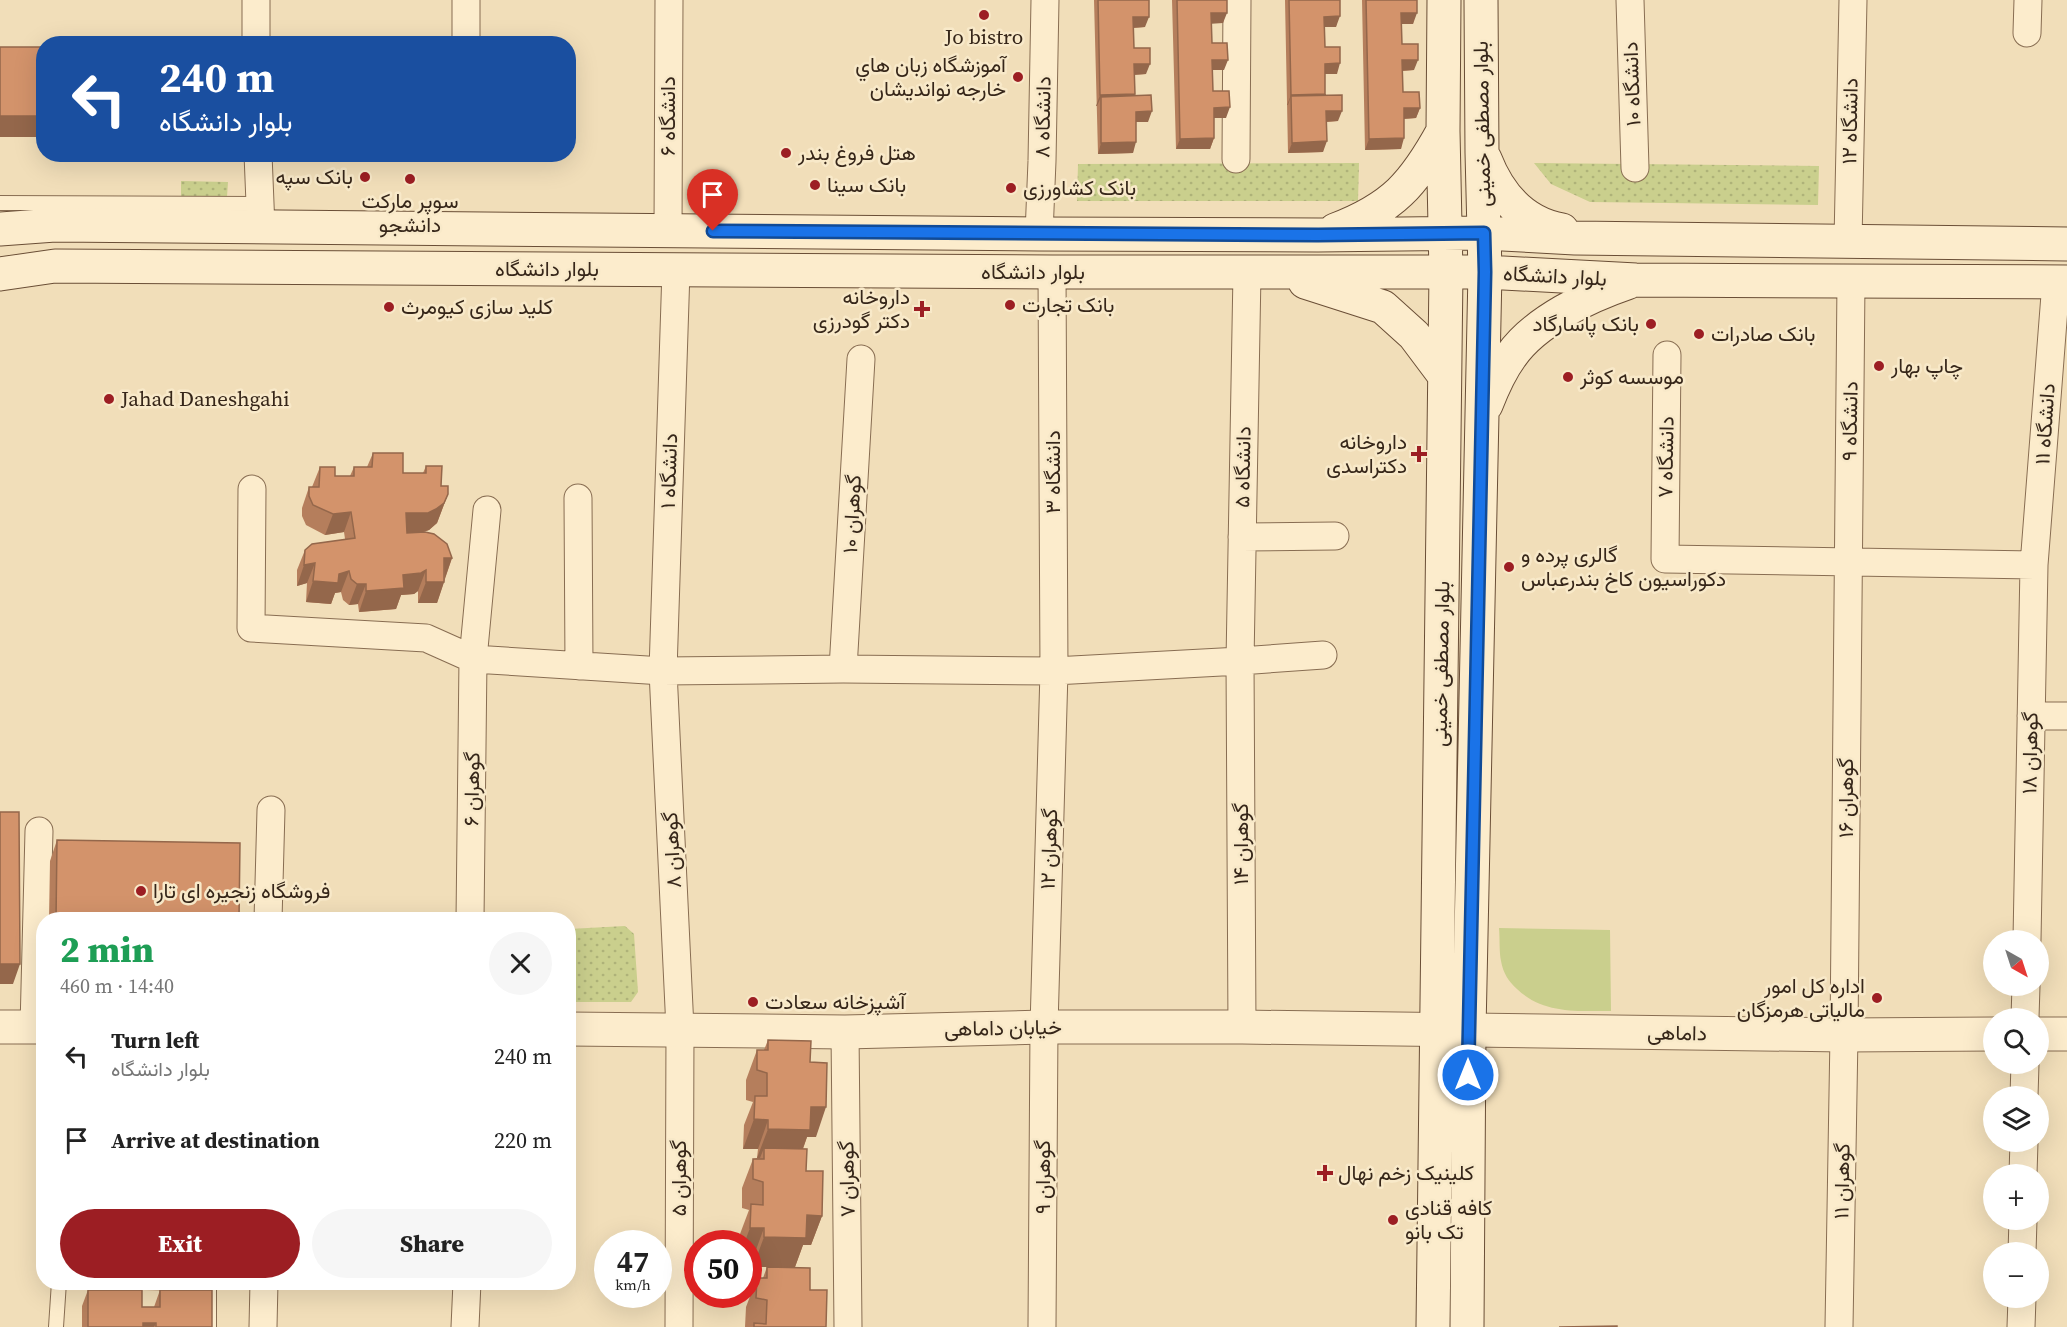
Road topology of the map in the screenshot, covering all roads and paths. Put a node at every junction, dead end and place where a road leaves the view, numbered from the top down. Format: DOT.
graph roads {
  1 [pos="256,0"];
  2 [pos="466,0"];
  3 [pos="669,0"];
  4 [pos="1045,0"];
  5 [pos="1237,0"];
  6 [pos="1444,0"];
  7 [pos="1481,0"];
  8 [pos="1630,0"];
  9 [pos="1853,0"];
  10 [pos="2028,0"];
  11 [pos="2027,33"];
  12 [pos="256,36"];
  13 [pos="466,36"];
  14 [pos="1443,131"];
  15 [pos="1482,152"];
  16 [pos="1236,159"];
  17 [pos="258,162"];
  18 [pos="1635,168"];
  19 [pos="0,203"];
  20 [pos="261,216"];
  21 [pos="0,229"];
  22 [pos="668,231"];
  23 [pos="1445,233"];
  24 [pos="1484,233"];
  25 [pos="1039,234"];
  26 [pos="1323,235"];
  27 [pos="1605,238"];
  28 [pos="1848,241"];
  29 [pos="2067,244"];
  30 [pos="676,270"];
  31 [pos="1052,272"];
  32 [pos="1485,272"];
  33 [pos="1259,273"];
  34 [pos="1446,273"];
  35 [pos="0,274"];
  36 [pos="1636,280"];
  37 [pos="1851,281"];
  38 [pos="2061,282"];
  39 [pos="1667,355"];
  40 [pos="861,359"];
  41 [pos="1444,375"];
  42 [pos="1481,415"];
  43 [pos="252,489"];
  44 [pos="578,498"];
  45 [pos="487,510"];
  46 [pos="1335,536"];
  47 [pos="1242,537"];
  48 [pos="1848,561"];
  49 [pos="2034,565"];
  50 [pos="1323,654"];
  51 [pos="473,659"];
  52 [pos="1240,661"];
  53 [pos="579,666"];
  54 [pos="843,669"];
  55 [pos="663,671"];
  56 [pos="1054,671"];
  57 [pos="2031,716"];
  58 [pos="2067,716"];
  59 [pos="271,810"];
  60 [pos="39,831"];
  61 [pos="39,912"];
  62 [pos="268,912"];
  63 [pos="471,912"];
  64 [pos="2027,930"];
  65 [pos="0,1027"];
  66 [pos="36,1027"];
  67 [pos="1044,1027"];
  68 [pos="1242,1027"];
  69 [pos="576,1029"];
  70 [pos="680,1029"];
  71 [pos="1453,1029"];
  72 [pos="845,1032"];
  73 [pos="1983,1034"];
  74 [pos="2049,1034"];
  75 [pos="2067,1034"];
  76 [pos="1844,1035"];
  77 [pos="58,1290"];
  78 [pos="209,1290"];
  79 [pos="264,1290"];
  80 [pos="466,1290"];
  81 [pos="2022,1308"];
  82 [pos="56,1327"];
  83 [pos="209,1327"];
  84 [pos="263,1327"];
  85 [pos="465,1327"];
  86 [pos="679,1327"];
  87 [pos="848,1327"];
  88 [pos="1042,1327"];
  89 [pos="1433,1327"];
  90 [pos="1467,1327"];
  91 [pos="1839,1327"];
  92 [pos="2021,1327"];
  1 -- 12 [label="street"];
  2 -- 13 [label="street"];
  3 -- 22 [label="street, دانشگاه ۶"];
  4 -- 25 [label="street, دانشگاه ۸"];
  5 -- 16 [label="street"];
  6 -- 14 [label="main road, بلوار مصطفی خمینی"];
  7 -- 15 [label="main road, بلوار مصطفی خمینی"];
  8 -- 18 [label="street, دانشگاه ۱۰"];
  9 -- 28 [label="street, دانشگاه ۱۲"];
  10 -- 11 [label="street"];
  14 -- 23 [label="main road, بلوار مصطفی خمینی"];
  14 -- 26 [label="main road"];
  15 -- 24 [label="main road, بلوار مصطفی خمینی"];
  15 -- 27 [label="main road"];
  17 -- 20 [label="street"];
  19 -- 20 [label="lane"];
  20 -- 21 [label="main road, بلوار دانشگاه"];
  20 -- 22 [label="main road, بلوار دانشگاه"];
  22 -- 25 [label="main road, بلوار دانشگاه"];
  23 -- 24 [label="main road, بلوار دانشگاه"];
  23 -- 26 [label="main road, بلوار دانشگاه"];
  23 -- 34 [label="main road, بلوار مصطفی خمینی"];
  24 -- 27 [label="main road, بلوار دانشگاه"];
  24 -- 32 [label="main road, بلوار مصطفی خمینی"];
  25 -- 26 [label="main road, بلوار دانشگاه"];
  27 -- 28 [label="main road, بلوار دانشگاه"];
  28 -- 29 [label="main road, بلوار دانشگاه"];
  30 -- 31 [label="main road, بلوار دانشگاه"];
  30 -- 35 [label="main road, بلوار دانشگاه"];
  30 -- 55 [label="street, دانشگاه ۱"];
  31 -- 33 [label="main road, بلوار دانشگاه"];
  31 -- 56 [label="street, دانشگاه ۳"];
  32 -- 34 [label="main road, بلوار دانشگاه"];
  32 -- 36 [label="main road, بلوار دانشگاه"];
  32 -- 42 [label="main road, بلوار مصطفی خمینی"];
  33 -- 34 [label="main road, بلوار دانشگاه"];
  33 -- 41 [label="main road"];
  33 -- 47 [label="street, دانشگاه ۵"];
  34 -- 41 [label="main road, بلوار مصطفی خمینی"];
  36 -- 37 [label="main road, بلوار دانشگاه"];
  36 -- 42 [label="main road"];
  37 -- 38 [label="main road, بلوار دانشگاه"];
  37 -- 48 [label="street, دانشگاه ۹"];
  38 -- 49 [label="street, دانشگاه ۱۱"];
  39 -- 48 [label="street, دانشگاه ۷"];
  40 -- 54 [label="street, گوهران ۱۰"];
  41 -- 71 [label="main road, بلوار مصطفی خمینی"];
  42 -- 71 [label="main road, بلوار مصطفی خمینی"];
  43 -- 51 [label="street"];
  44 -- 53 [label="street"];
  45 -- 51 [label="street, گوهران ۶"];
  46 -- 47 [label="street"];
  47 -- 52 [label="street, دانشگاه ۵"];
  48 -- 49 [label="street"];
  48 -- 76 [label="street, گوهران ۱۶"];
  49 -- 57 [label="street, گوهران ۱۸"];
  50 -- 52 [label="street"];
  51 -- 53 [label="street"];
  51 -- 63 [label="street, گوهران ۶"];
  52 -- 56 [label="street"];
  52 -- 68 [label="street, گوهران ۱۴"];
  53 -- 55 [label="street"];
  54 -- 55 [label="street"];
  54 -- 56 [label="street"];
  55 -- 70 [label="street, گوهران ۸"];
  56 -- 67 [label="street, گوهران ۱۲"];
  57 -- 58 [label="street"];
  57 -- 64 [label="street, گوهران ۱۸"];
  59 -- 62 [label="street"];
  60 -- 61 [label="street"];
  65 -- 66 [label="main road"];
  67 -- 68 [label="main road, خیابان داماهی"];
  67 -- 72 [label="main road, خیابان داماهی"];
  67 -- 88 [label="street, گوهران ۹"];
  68 -- 71 [label="main road, خیابان داماهی"];
  69 -- 70 [label="main road, خیابان داماهی"];
  70 -- 72 [label="main road, خیابان داماهی"];
  70 -- 86 [label="street, گوهران ۵"];
  71 -- 76 [label="main road, داماهی"];
  71 -- 89 [label="main road, بلوار مصطفی خمینی"];
  71 -- 90 [label="main road, بلوار مصطفی خمینی"];
  72 -- 87 [label="street, گوهران ۷"];
  73 -- 76 [label="main road, داماهی"];
  74 -- 75 [label="main road"];
  76 -- 91 [label="street, گوهران ۱۱"];
  77 -- 82 [label="lane"];
  78 -- 83 [label="lane"];
  79 -- 84 [label="street"];
  80 -- 85 [label="street"];
  81 -- 92 [label="street"];
}
